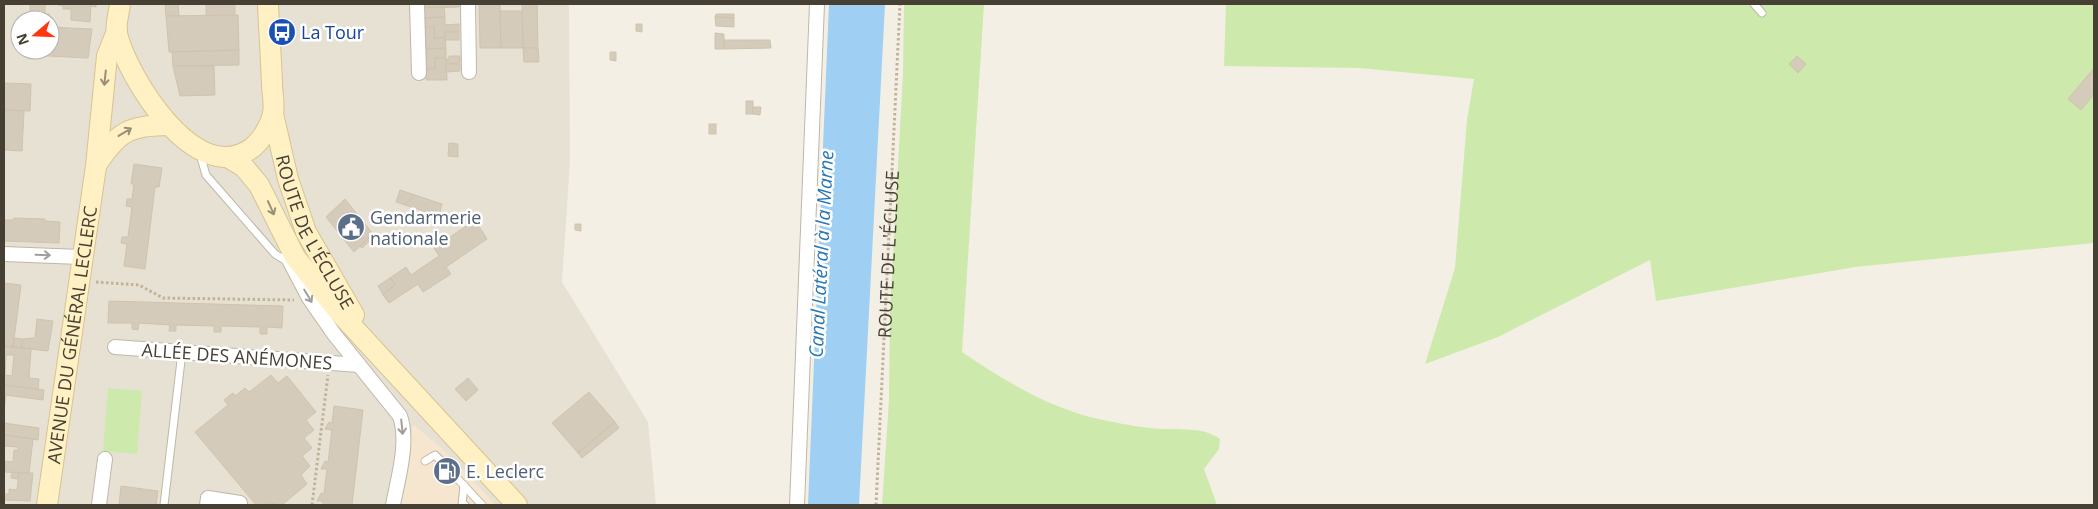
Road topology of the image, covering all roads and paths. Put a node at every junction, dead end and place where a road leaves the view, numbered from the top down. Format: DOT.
graph roads {
  1 [pos="120,4"];
  2 [pos="268,4"];
  3 [pos="418,4"];
  4 [pos="468,4"];
  5 [pos="817,4"];
  6 [pos="900,4"];
  7 [pos="1754,4"];
  8 [pos="1762,13"];
  9 [pos="116,31"];
  10 [pos="470,72"];
  11 [pos="419,73"];
  12 [pos="273,114"];
  13 [pos="169,125"];
  14 [pos="198,149"];
  15 [pos="229,158"];
  16 [pos="96,166"];
  17 [pos="288,179"];
  18 [pos="259,185"];
  19 [pos="4,254"];
  20 [pos="81,257"];
  21 [pos="297,265"];
  22 [pos="78,281"];
  23 [pos="309,298"];
  24 [pos="370,346"];
  25 [pos="114,347"];
  26 [pos="182,352"];
  27 [pos="329,362"];
  28 [pos="359,365"];
  29 [pos="105,459"];
  30 [pos="425,461"];
  31 [pos="444,464"];
  32 [pos="455,476"];
  33 [pos="464,485"];
  34 [pos="48,504"];
  35 [pos="514,504"];
  36 [pos="98,505"];
  37 [pos="164,505"];
  38 [pos="207,505"];
  39 [pos="240,505"];
  40 [pos="312,505"];
  41 [pos="393,505"];
  42 [pos="465,505"];
  43 [pos="482,505"];
  44 [pos="797,505"];
  45 [pos="876,505"];
  1 -- 9 [label="main road, AVENUE DU GÉNÉRAL LECLERC"];
  2 -- 12 [label="main road, ROUTE DE L'ÉCLUSE"];
  3 -- 11 [label="street"];
  4 -- 10 [label="street"];
  5 -- 44 [label="street"];
  6 -- 45 [label="path, ROUTE DE L'ÉCLUSE"];
  7 -- 8 [label="lane"];
  9 -- 13 [label="main road"];
  9 -- 16 [label="main road, AVENUE DU GÉNÉRAL LECLERC, one-way"];
  12 -- 15 [label="main road"];
  12 -- 17 [label="main road, ROUTE DE L'ÉCLUSE"];
  13 -- 14 [label="main road"];
  16 -- 13 [label="main road, one-way"];
  14 -- 15 [label="main road"];
  14 -- 21 [label="lane"];
  15 -- 18 [label="main road, ROUTE DE L'ÉCLUSE"];
  16 -- 20 [label="main road, AVENUE DU GÉNÉRAL LECLERC"];
  17 -- 18 [label="main road"];
  17 -- 24 [label="main road, ROUTE DE L'ÉCLUSE"];
  18 -- 21 [label="main road, ROUTE DE L'ÉCLUSE, one-way"];
  19 -- 20 [label="street, one-way"];
  20 -- 22 [label="main road, AVENUE DU GÉNÉRAL LECLERC"];
  21 -- 23 [label="street, one-way"];
  21 -- 24 [label="main road, ROUTE DE L'ÉCLUSE"];
  22 -- 23 [label="path"];
  22 -- 34 [label="main road, AVENUE DU GÉNÉRAL LECLERC"];
  23 -- 28 [label="street"];
  24 -- 35 [label="main road, ROUTE DE L'ÉCLUSE"];
  25 -- 26 [label="street, ALLÉE DES ANÉMONES"];
  26 -- 27 [label="street, ALLÉE DES ANÉMONES"];
  26 -- 37 [label="lane"];
  27 -- 28 [label="street, ALLÉE DES ANÉMONES"];
  27 -- 40 [label="path"];
  28 -- 41 [label="street, one-way"];
  29 -- 36 [label="street"];
  30 -- 31 [label="lane"];
  32 -- 33 [label="lane"];
  33 -- 42 [label="lane"];
  33 -- 43 [label="lane"];
  38 -- 39 [label="street"];
}
